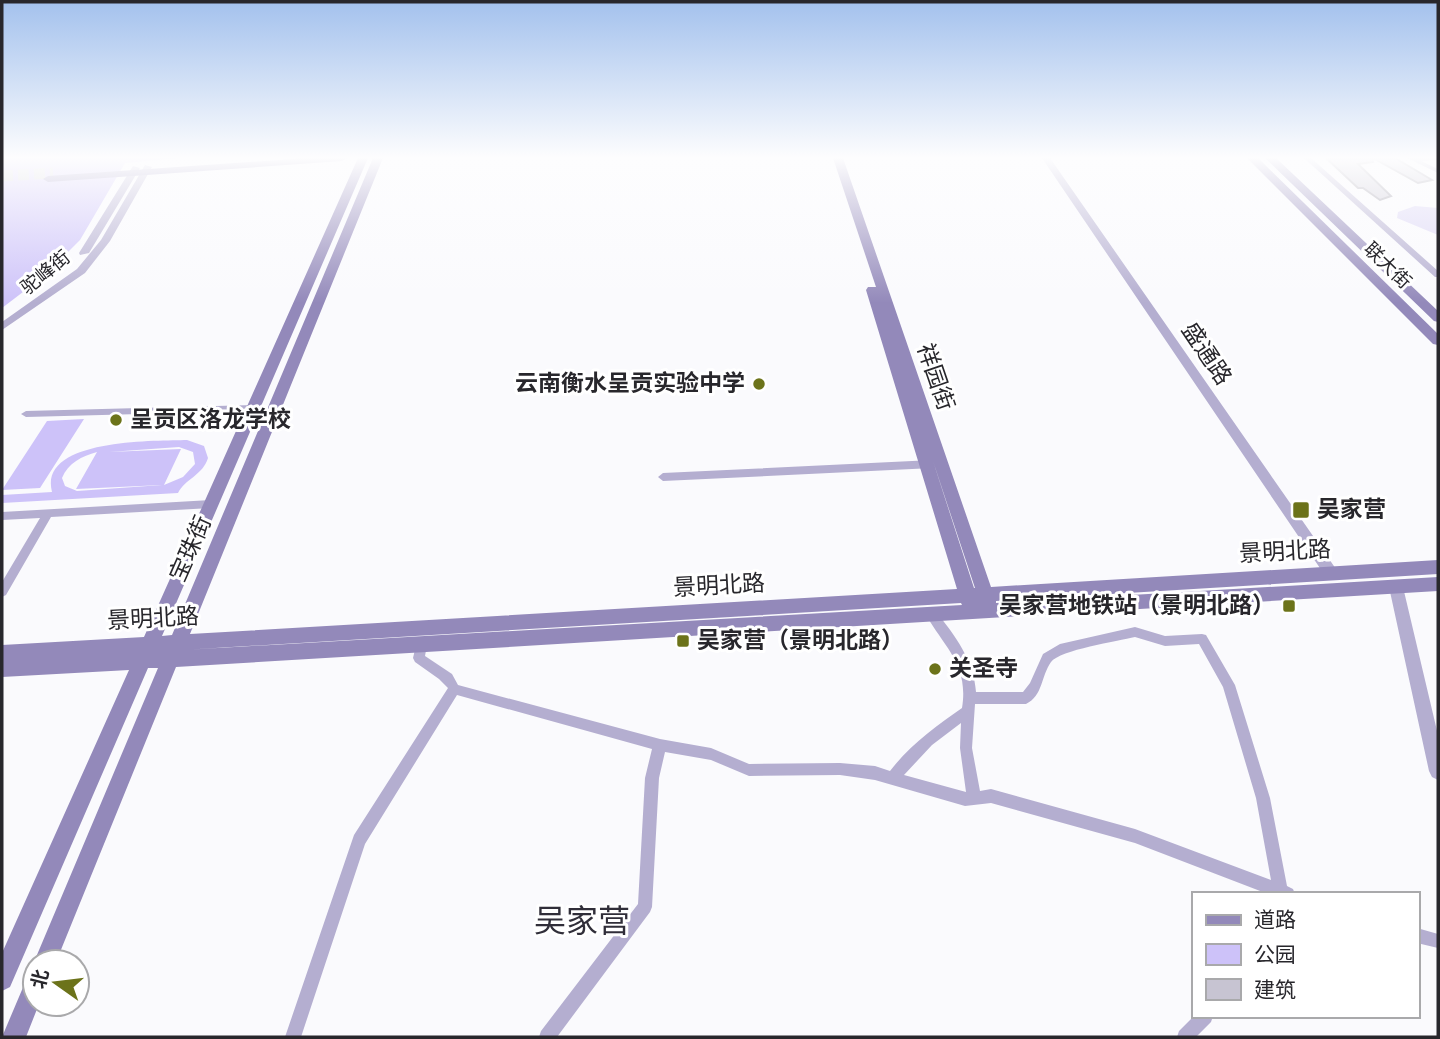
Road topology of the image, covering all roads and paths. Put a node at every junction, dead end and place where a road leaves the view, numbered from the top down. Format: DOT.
graph roads {
  1 [pos="116,206"];
  2 [pos="121,206"];
  3 [pos="342,206"];
  4 [pos="358,206"];
  5 [pos="845,206"];
  6 [pos="853,206"];
  7 [pos="1079,206"];
  8 [pos="1301,206"];
  9 [pos="1321,206"];
  10 [pos="1361,206"];
  11 [pos="1438,275"];
  12 [pos="1438,318"];
  13 [pos="2,319"];
  14 [pos="2,327"];
  15 [pos="1438,341"];
  16 [pos="254,408"];
  17 [pos="26,414"];
  18 [pos="935,464"];
  19 [pos="663,477"];
  20 [pos="211,504"];
  21 [pos="48,514"];
  22 [pos="2,516"];
  23 [pos="1438,567"];
  24 [pos="1331,573"];
  25 [pos="1438,584"];
  26 [pos="1396,587"];
  27 [pos="2,592"];
  28 [pos="989,603"];
  29 [pos="970,604"];
  30 [pos="932,615"];
  31 [pos="178,642"];
  32 [pos="149,644"];
  33 [pos="421,645"];
  34 [pos="2,653"];
  35 [pos="170,660"];
  36 [pos="142,661"];
  37 [pos="2,670"];
  38 [pos="454,689"];
  39 [pos="969,704"];
  40 [pos="660,745"];
  41 [pos="1438,771"];
  42 [pos="893,778"];
  43 [pos="974,798"];
  44 [pos="1280,892"];
  45 [pos="1283,892"];
  46 [pos="1419,936"];
  47 [pos="1438,942"];
  48 [pos="51,948"];
  49 [pos="2,979"];
  50 [pos="22,1018"];
  51 [pos="1203,1018"];
  52 [pos="14,1037"];
  53 [pos="293,1037"];
  54 [pos="547,1037"];
  55 [pos="1185,1037"];
  1 -- 13 [label="street, 驼峰街"];
  2 -- 14 [label="street, 驼峰街"];
  3 -- 16 [label="main road, 宝珠街"];
  4 -- 31 [label="main road, 宝珠街"];
  5 -- 18 [label="main road, 祥园街"];
  6 -- 18 [label="main road, 祥园街"];
  7 -- 24 [label="street, 盛通路"];
  8 -- 15 [label="main road, 联大街"];
  9 -- 12 [label="main road, 联大街"];
  10 -- 11 [label="street"];
  16 -- 17 [label="street"];
  16 -- 20 [label="main road, 宝珠街"];
  18 -- 19 [label="street"];
  18 -- 28 [label="main road, 祥园街"];
  18 -- 29 [label="main road, 祥园街"];
  20 -- 21 [label="street"];
  20 -- 32 [label="main road, 宝珠街"];
  21 -- 22 [label="street"];
  21 -- 27 [label="street"];
  23 -- 24 [label="main road, 景明北路"];
  24 -- 28 [label="main road, 景明北路"];
  25 -- 26 [label="main road, 景明北路"];
  26 -- 28 [label="main road, 景明北路"];
  26 -- 41 [label="street"];
  28 -- 29 [label="main road, 景明北路"];
  29 -- 30 [label="main road, 景明北路"];
  29 -- 31 [label="main road, 景明北路"];
  30 -- 33 [label="main road, 景明北路"];
  30 -- 39 [label="street"];
  31 -- 32 [label="main road, 景明北路"];
  31 -- 35 [label="main road, 宝珠街"];
  32 -- 34 [label="main road, 景明北路"];
  32 -- 36 [label="main road, 宝珠街"];
  33 -- 35 [label="main road, 景明北路"];
  33 -- 38 [label="street"];
  35 -- 36 [label="main road, 景明北路"];
  35 -- 48 [label="main road, 宝珠街"];
  36 -- 37 [label="main road, 景明北路"];
  36 -- 49 [label="main road, 宝珠街"];
  38 -- 40 [label="street"];
  38 -- 53 [label="street"];
  39 -- 42 [label="street"];
  39 -- 43 [label="street"];
  39 -- 45 [label="street"];
  40 -- 42 [label="street"];
  40 -- 54 [label="street"];
  42 -- 43 [label="street"];
  43 -- 44 [label="street"];
  46 -- 47 [label="street"];
  50 -- 52 [label="main road"];
  51 -- 55 [label="street"];
}
